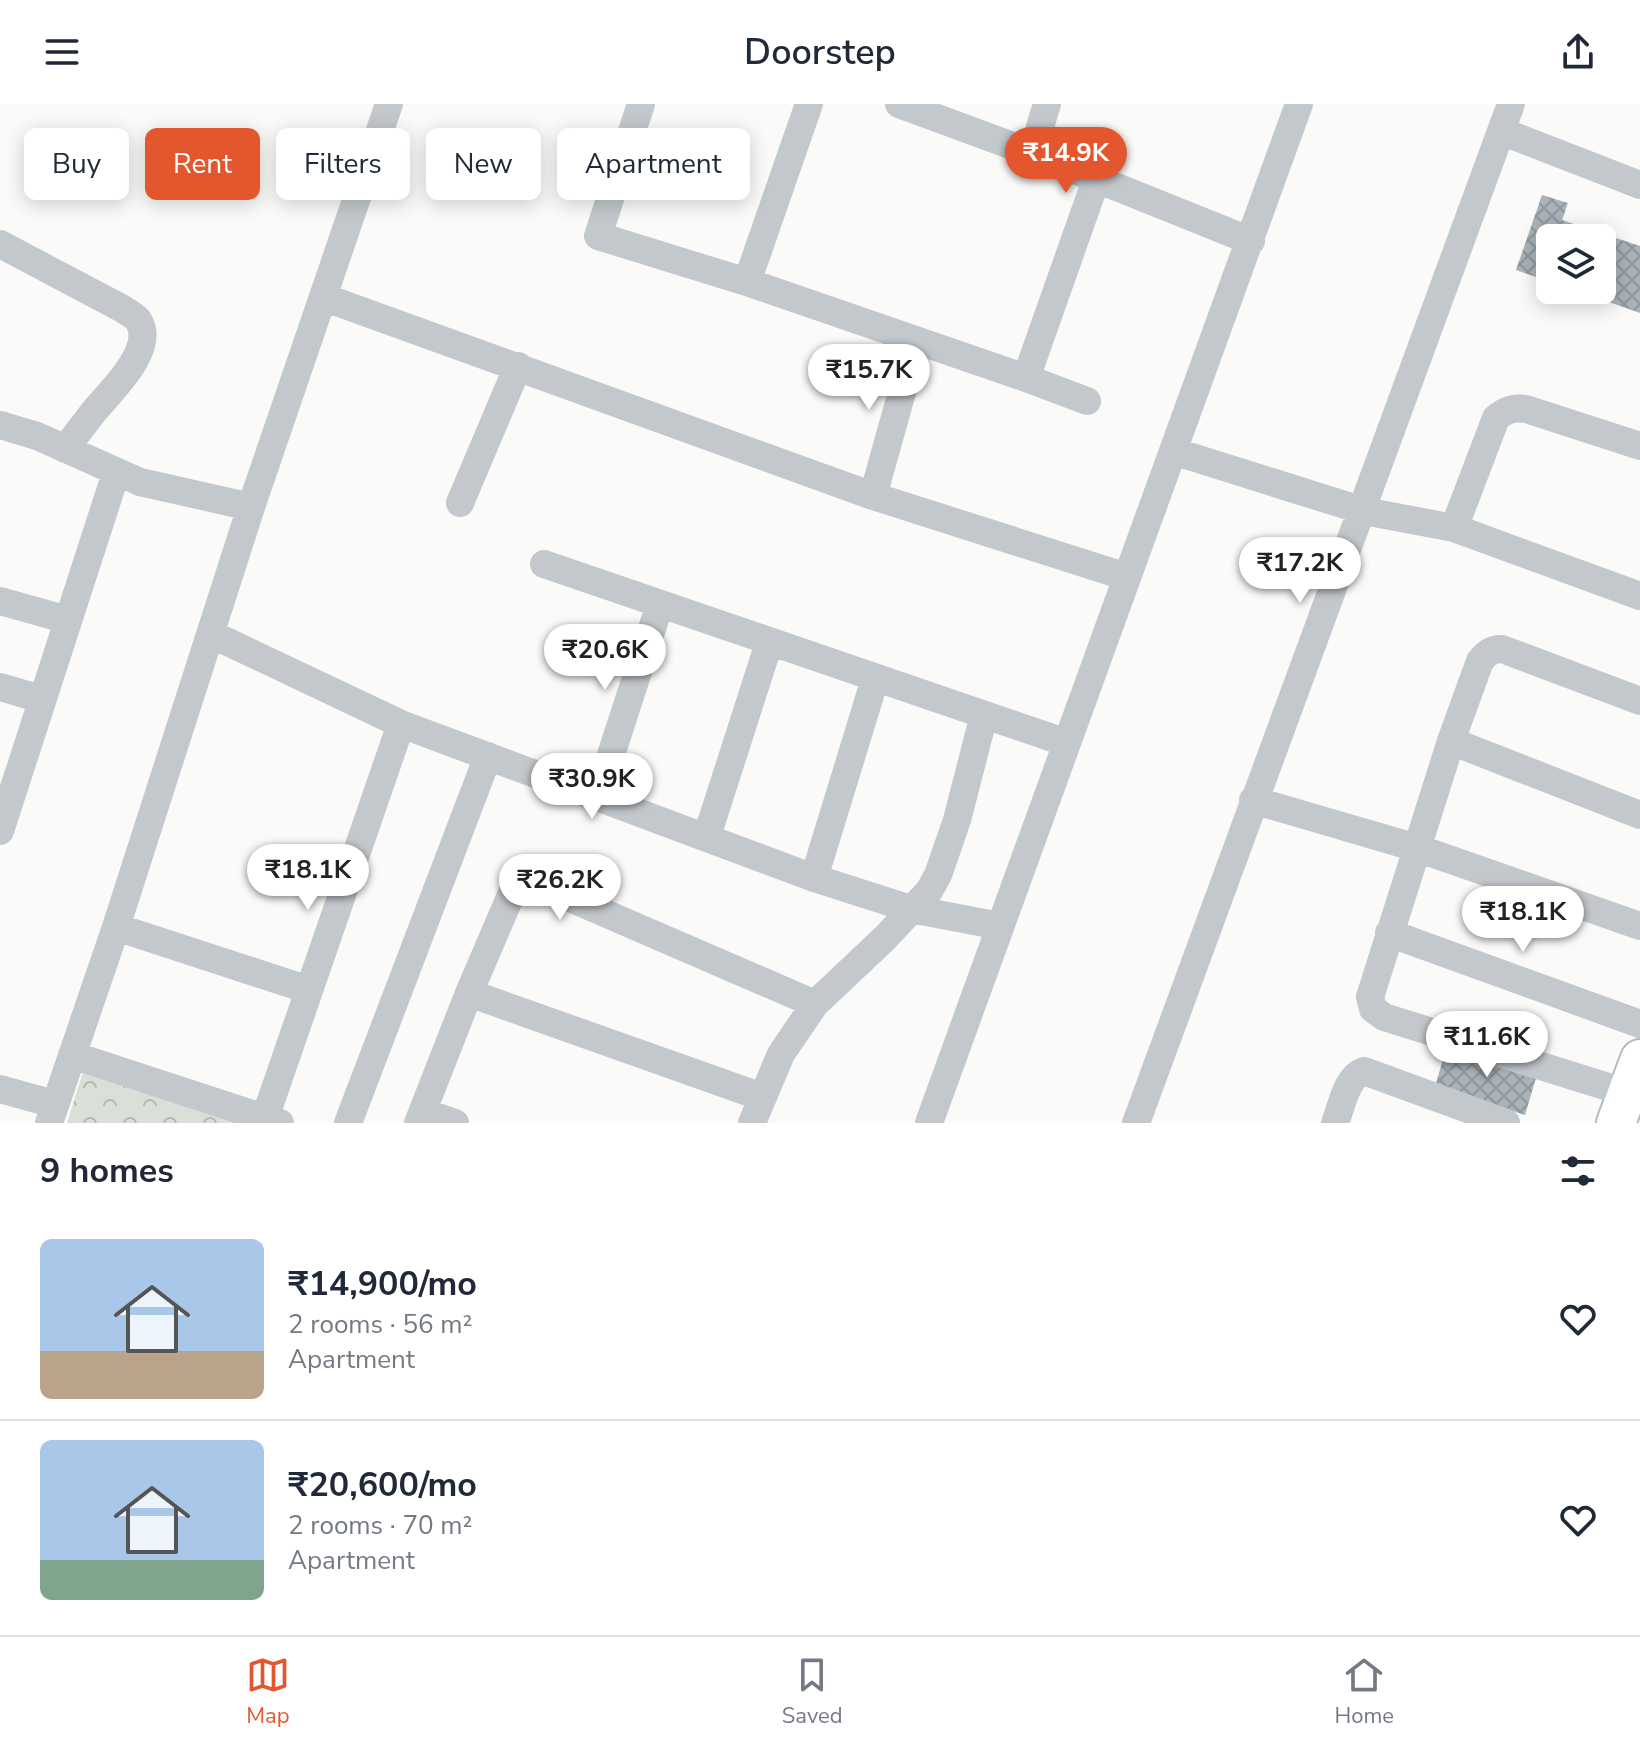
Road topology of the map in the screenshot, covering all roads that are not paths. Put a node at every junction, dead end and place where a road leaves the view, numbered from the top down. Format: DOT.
graph roads {
  1 [pos="389,104"];
  2 [pos="641,104"];
  3 [pos="809,104"];
  4 [pos="899,104"];
  5 [pos="1047,104"];
  6 [pos="1299,104"];
  7 [pos="1511,104"];
  8 [pos="1501,131"];
  9 [pos="1032,153"];
  10 [pos="1096,180"];
  11 [pos="1640,185"];
  12 [pos="1251,241"];
  13 [pos="0,244"];
  14 [pos="747,282"];
  15 [pos="323,297"];
  16 [pos="916,342"];
  17 [pos="518,366"];
  18 [pos="1026,378"];
  19 [pos="1087,401"];
  20 [pos="0,425"];
  21 [pos="1640,446"];
  22 [pos="65,449"];
  23 [pos="1173,451"];
  24 [pos="116,473"];
  25 [pos="873,496"];
  26 [pos="460,503"];
  27 [pos="251,507"];
  28 [pos="1364,511"];
  29 [pos="1454,528"];
  30 [pos="544,564"];
  31 [pos="1127,577"];
  32 [pos="1640,596"];
  33 [pos="0,601"];
  34 [pos="660,604"];
  35 [pos="68,620"];
  36 [pos="211,634"];
  37 [pos="769,643"];
  38 [pos="875,679"];
  39 [pos="0,687"];
  40 [pos="41,699"];
  41 [pos="1640,701"];
  42 [pos="984,715"];
  43 [pos="401,724"];
  44 [pos="1451,741"];
  45 [pos="1067,743"];
  46 [pos="488,756"];
  47 [pos="598,795"];
  48 [pos="1253,800"];
  49 [pos="1640,815"];
  50 [pos="0,831"];
  51 [pos="707,836"];
  52 [pos="1417,848"];
  53 [pos="814,878"];
  54 [pos="911,909"];
  55 [pos="1000,926"];
  56 [pos="1640,926"];
  57 [pos="116,927"];
  58 [pos="1389,933"];
  59 [pos="309,990"];
  60 [pos="469,993"];
  61 [pos="815,1004"];
  62 [pos="1640,1024"];
  63 [pos="72,1055"];
  64 [pos="0,1089"];
  65 [pos="1631,1093"];
  66 [pos="757,1110"];
  67 [pos="52,1114"];
  68 [pos="420,1118"];
  69 [pos="272,1120"];
  70 [pos="934,1122"];
  71 [pos="348,1123"];
  72 [pos="455,1123"];
  73 [pos="1136,1123"];
  74 [pos="1335,1123"];
  75 [pos="1506,1123"];
  1 -- 15 [label="street"];
  2 -- 14 [label="street"];
  3 -- 14 [label="street"];
  4 -- 9 [label="street"];
  5 -- 9 [label="street"];
  6 -- 12 [label="street"];
  7 -- 8 [label="street"];
  8 -- 11 [label="street"];
  8 -- 28 [label="street"];
  9 -- 10 [label="street"];
  10 -- 12 [label="street"];
  10 -- 18 [label="street"];
  12 -- 23 [label="street"];
  13 -- 22 [label="street"];
  14 -- 16 [label="street"];
  15 -- 17 [label="street"];
  15 -- 27 [label="street"];
  16 -- 18 [label="street"];
  16 -- 25 [label="street"];
  17 -- 25 [label="street"];
  17 -- 26 [label="street"];
  18 -- 19 [label="street"];
  20 -- 22 [label="street"];
  21 -- 29 [label="street"];
  22 -- 24 [label="street"];
  23 -- 28 [label="street"];
  23 -- 31 [label="street"];
  24 -- 27 [label="street"];
  24 -- 35 [label="street"];
  25 -- 31 [label="street"];
  27 -- 36 [label="street"];
  28 -- 29 [label="street"];
  28 -- 48 [label="street"];
  29 -- 32 [label="street"];
  30 -- 34 [label="street"];
  31 -- 45 [label="street"];
  33 -- 35 [label="street"];
  34 -- 37 [label="street"];
  34 -- 47 [label="street"];
  35 -- 40 [label="street"];
  36 -- 43 [label="street"];
  36 -- 57 [label="street"];
  37 -- 38 [label="street"];
  37 -- 51 [label="street"];
  38 -- 42 [label="street"];
  38 -- 53 [label="street"];
  39 -- 40 [label="street"];
  40 -- 50 [label="street"];
  41 -- 44 [label="street"];
  42 -- 45 [label="street"];
  42 -- 54 [label="street"];
  43 -- 46 [label="street"];
  43 -- 59 [label="street"];
  44 -- 49 [label="street"];
  44 -- 52 [label="street"];
  45 -- 55 [label="street"];
  46 -- 47 [label="street"];
  46 -- 71 [label="street"];
  47 -- 51 [label="street"];
  48 -- 52 [label="street"];
  48 -- 73 [label="street"];
  51 -- 53 [label="street"];
  52 -- 56 [label="street"];
  52 -- 58 [label="street"];
  53 -- 54 [label="street"];
  54 -- 55 [label="street"];
  54 -- 61 [label="street"];
  55 -- 70 [label="street"];
  57 -- 59 [label="street"];
  57 -- 63 [label="street"];
  58 -- 62 [label="street"];
  58 -- 65 [label="street"];
  59 -- 69 [label="street"];
  60 -- 61 [label="street"];
  60 -- 66 [label="street"];
  60 -- 68 [label="street"];
  61 -- 66 [label="street"];
  63 -- 67 [label="street"];
  63 -- 69 [label="street"];
  64 -- 67 [label="street"];
  68 -- 72 [label="street"];
  74 -- 75 [label="street"];
}
